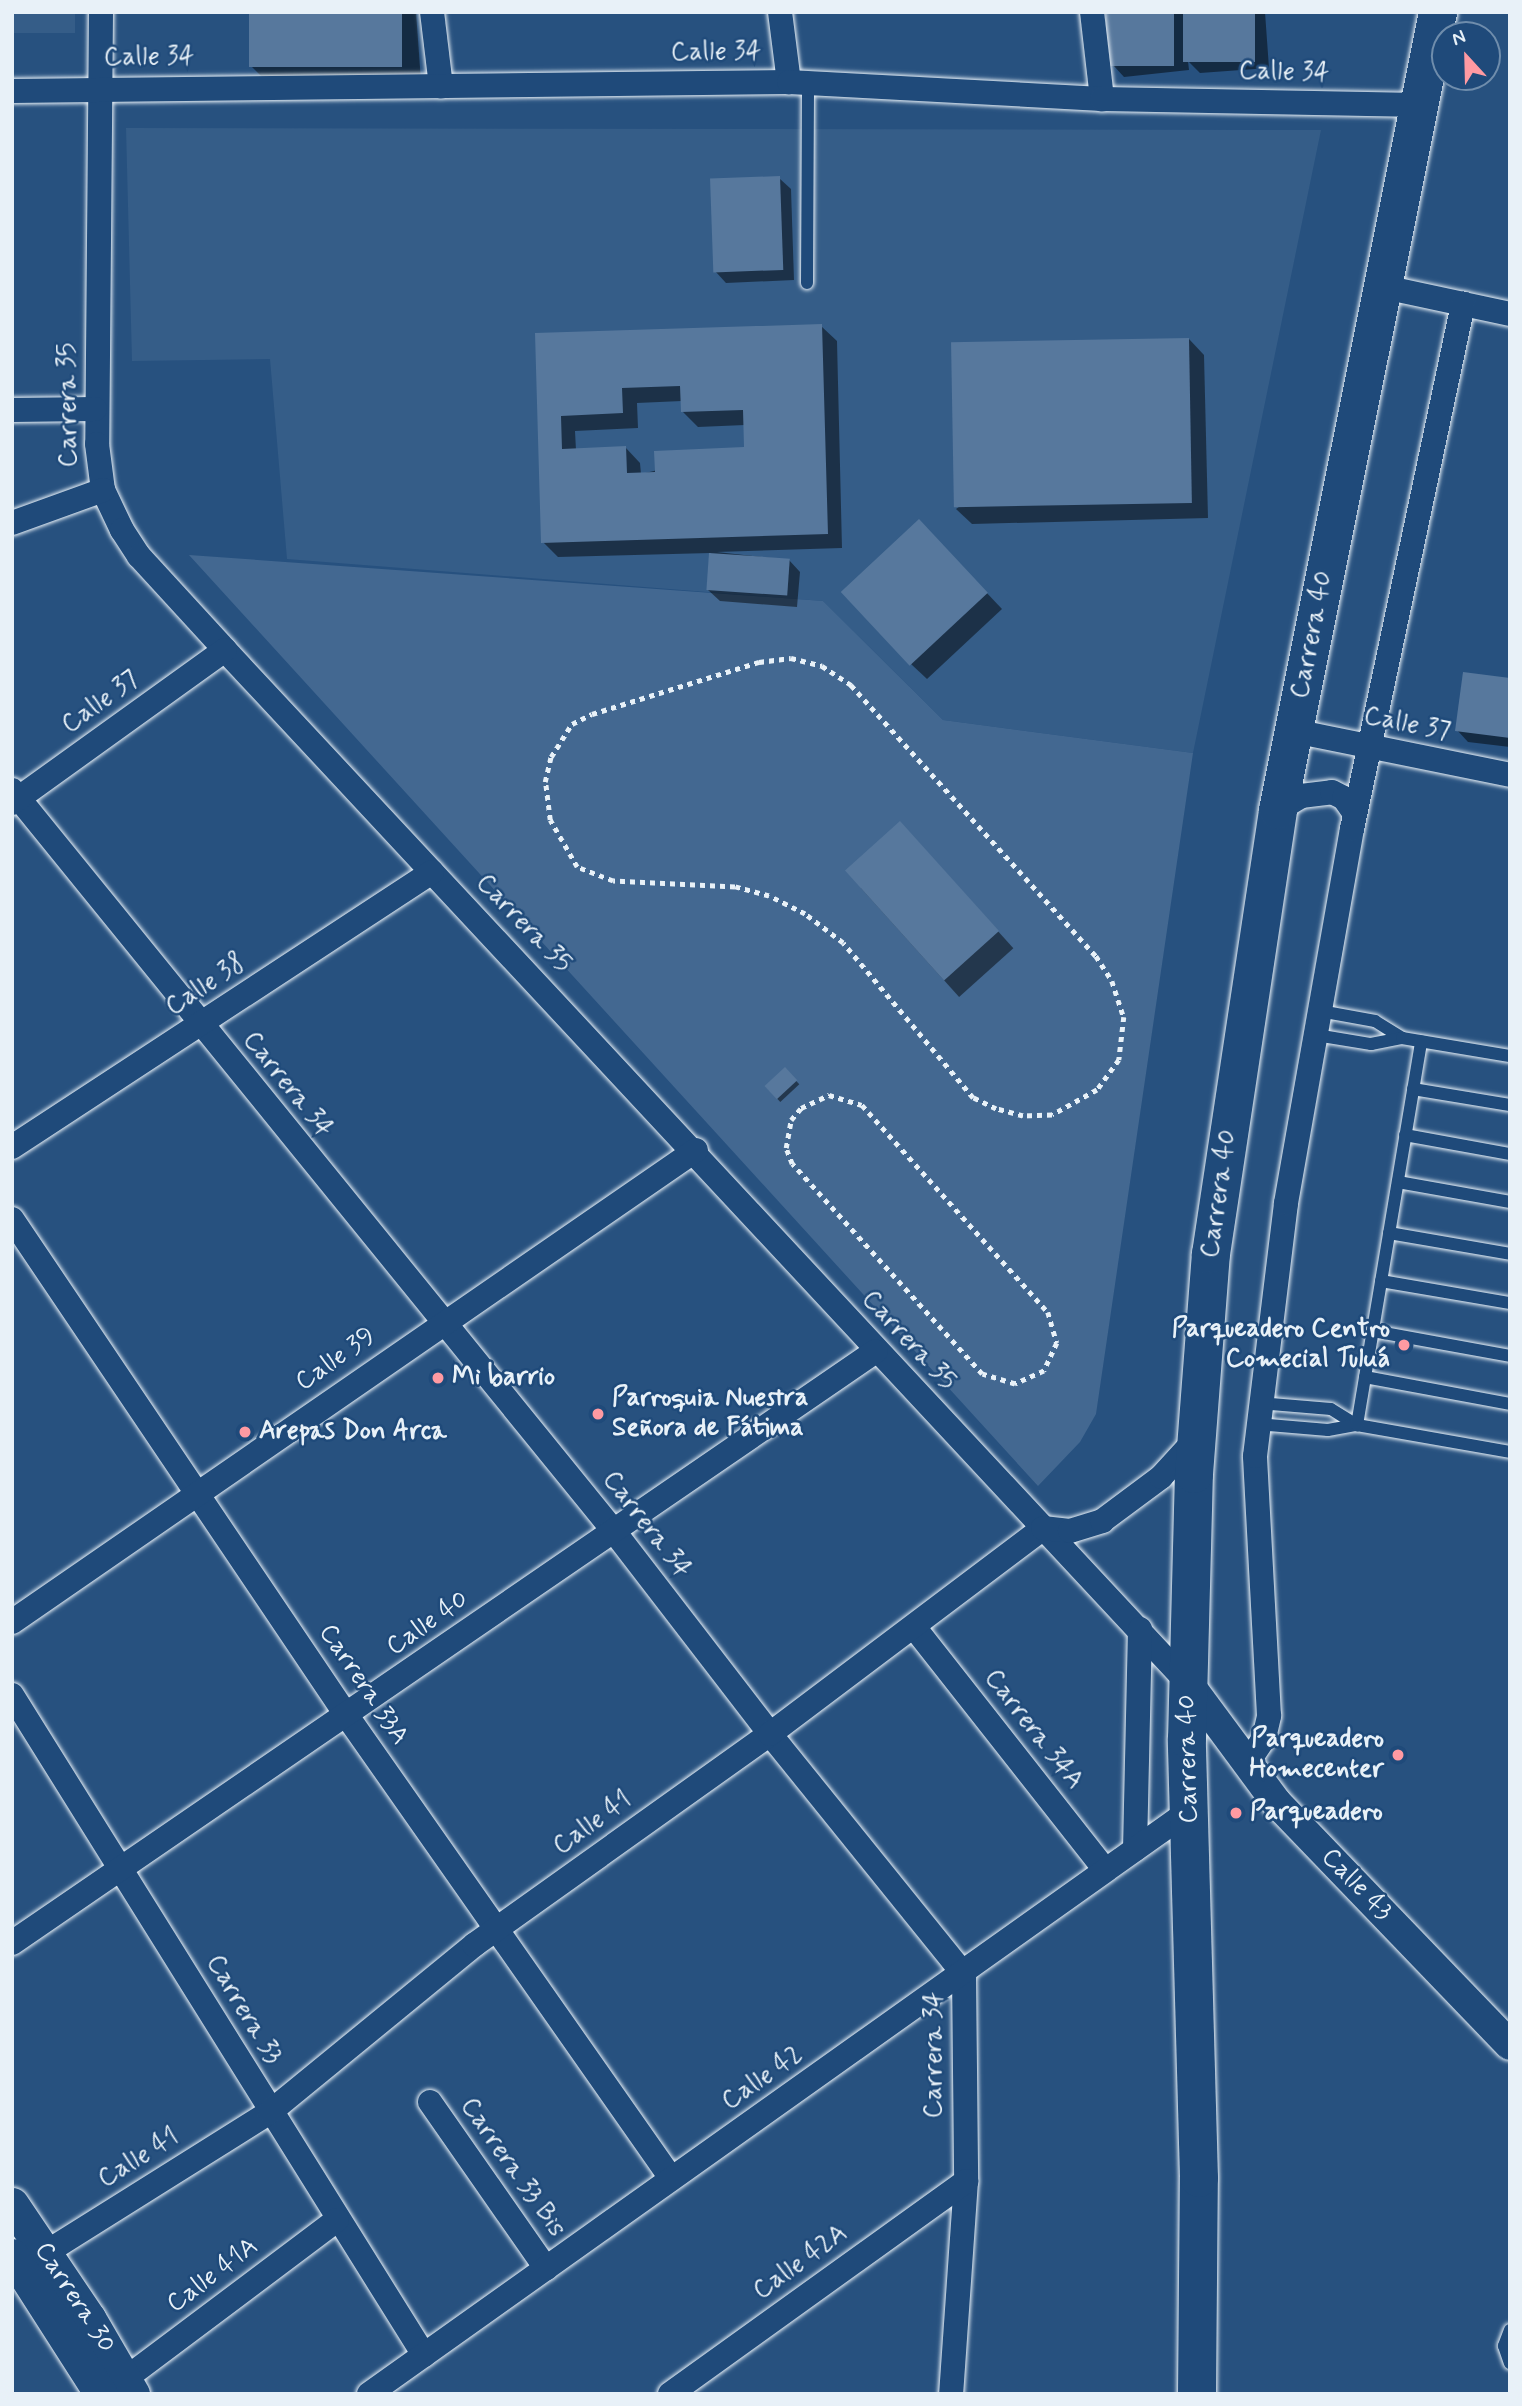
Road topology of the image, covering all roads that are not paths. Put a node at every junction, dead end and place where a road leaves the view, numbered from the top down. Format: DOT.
graph roads {
  1 [pos="101,12"];
  2 [pos="432,12"];
  3 [pos="780,12"];
  4 [pos="1092,12"];
  5 [pos="1438,12"];
  6 [pos="799,83"];
  7 [pos="442,86"];
  8 [pos="102,89"];
  9 [pos="12,91"];
  10 [pos="1102,99"];
  11 [pos="1421,105"];
  12 [pos="807,283"];
  13 [pos="1384,288"];
  14 [pos="1463,304"];
  15 [pos="1510,314"];
  16 [pos="95,409"];
  17 [pos="12,410"];
  18 [pos="103,490"];
  19 [pos="12,523"];
  20 [pos="225,650"];
  21 [pos="1294,731"];
  22 [pos="1368,748"];
  23 [pos="1510,775"];
  24 [pos="15,797"];
  25 [pos="1278,810"];
  26 [pos="1355,814"];
  27 [pos="432,872"];
  28 [pos="1318,1023"];
  29 [pos="201,1026"];
  30 [pos="1402,1038"];
  31 [pos="1421,1041"];
  32 [pos="1510,1056"];
  33 [pos="1413,1088"];
  34 [pos="1510,1105"];
  35 [pos="1405,1135"];
  36 [pos="12,1147"];
  37 [pos="696,1150"];
  38 [pos="1510,1154"];
  39 [pos="1398,1182"];
  40 [pos="1510,1202"];
  41 [pos="12,1219"];
  42 [pos="1389,1233"];
  43 [pos="1510,1254"];
  44 [pos="1381,1281"];
  45 [pos="1510,1303"];
  46 [pos="444,1322"];
  47 [pos="1373,1331"];
  48 [pos="876,1351"];
  49 [pos="1510,1356"];
  50 [pos="1365,1377"];
  51 [pos="1510,1405"];
  52 [pos="1258,1414"];
  53 [pos="1357,1425"];
  54 [pos="1196,1439"];
  55 [pos="1510,1452"];
  56 [pos="197,1493"];
  57 [pos="1044,1528"];
  58 [pos="613,1530"];
  59 [pos="12,1622"];
  60 [pos="914,1627"];
  61 [pos="1140,1629"];
  62 [pos="1188,1683"];
  63 [pos="12,1695"];
  64 [pos="347,1716"];
  65 [pos="770,1734"];
  66 [pos="1246,1765"];
  67 [pos="1189,1811"];
  68 [pos="1135,1849"];
  69 [pos="123,1869"];
  70 [pos="1105,1870"];
  71 [pos="497,1930"];
  72 [pos="12,1942"];
  73 [pos="964,1975"];
  74 [pos="1510,2045"];
  75 [pos="430,2102"];
  76 [pos="270,2112"];
  77 [pos="671,2178"];
  78 [pos="966,2181"];
  79 [pos="12,2204"];
  80 [pos="338,2220"];
  81 [pos="26,2258"];
  82 [pos="546,2268"];
  83 [pos="1510,2330"];
  84 [pos="424,2354"];
  85 [pos="1510,2363"];
  86 [pos="120,2389"];
  87 [pos="369,2394"];
  88 [pos="670,2394"];
  89 [pos="951,2394"];
  90 [pos="1197,2394"];
  1 -- 8 [label="street"];
  2 -- 7 [label="street"];
  3 -- 6 [label="street"];
  4 -- 10 [label="street"];
  5 -- 11 [label="main road, Carrera 40"];
  6 -- 7 [label="street, Calle 34"];
  6 -- 10 [label="street, Calle 34"];
  6 -- 12 [label="lane"];
  7 -- 8 [label="street, Calle 34"];
  8 -- 9 [label="street, Calle 34"];
  8 -- 16 [label="street, Carrera 35"];
  10 -- 11 [label="street, Calle 34"];
  11 -- 13 [label="main road, Carrera 40"];
  13 -- 14 [label="street"];
  13 -- 21 [label="main road, Carrera 40"];
  14 -- 15 [label="street"];
  14 -- 22 [label="street"];
  16 -- 17 [label="street"];
  16 -- 18 [label="street, Carrera 35"];
  18 -- 19 [label="street"];
  18 -- 20 [label="street, Carrera 35"];
  20 -- 24 [label="street, Calle 37"];
  20 -- 27 [label="street, Carrera 35"];
  21 -- 22 [label="street, Calle 37"];
  21 -- 25 [label="main road, Carrera 40"];
  22 -- 23 [label="street, Calle 37"];
  22 -- 26 [label="street"];
  24 -- 29 [label="street, Carrera 34"];
  25 -- 26 [label="street"];
  25 -- 54 [label="main road, Carrera 40"];
  26 -- 28 [label="street"];
  27 -- 29 [label="street, Calle 38"];
  27 -- 37 [label="street, Carrera 35"];
  28 -- 30 [label="lane"];
  28 -- 30 [label="lane"];
  28 -- 52 [label="street"];
  29 -- 36 [label="street, Calle 38"];
  29 -- 46 [label="street, Carrera 34"];
  30 -- 31 [label="lane"];
  31 -- 32 [label="lane"];
  31 -- 33 [label="lane"];
  33 -- 34 [label="lane"];
  33 -- 35 [label="lane"];
  35 -- 38 [label="lane"];
  35 -- 39 [label="lane"];
  37 -- 46 [label="street, Calle 39"];
  37 -- 48 [label="street, Carrera 35"];
  39 -- 40 [label="lane"];
  39 -- 42 [label="lane"];
  41 -- 56 [label="street, Carrera 33A"];
  42 -- 43 [label="lane"];
  42 -- 44 [label="lane"];
  44 -- 45 [label="lane"];
  44 -- 47 [label="lane"];
  46 -- 56 [label="street, Calle 39"];
  46 -- 58 [label="street, Carrera 34"];
  47 -- 49 [label="lane"];
  47 -- 50 [label="lane"];
  48 -- 57 [label="street, Carrera 35"];
  48 -- 58 [label="street, Calle 40"];
  50 -- 51 [label="lane"];
  50 -- 53 [label="lane"];
  52 -- 53 [label="lane"];
  52 -- 53 [label="lane"];
  52 -- 66 [label="street"];
  53 -- 55 [label="lane"];
  54 -- 57 [label="street"];
  54 -- 62 [label="main road, Carrera 40"];
  56 -- 59 [label="street, Calle 39"];
  56 -- 64 [label="street, Carrera 33A"];
  57 -- 60 [label="street, Calle 41"];
  57 -- 61 [label="street, Carrera 35"];
  58 -- 64 [label="street, Calle 40"];
  58 -- 65 [label="street, Carrera 34"];
  60 -- 65 [label="street, Calle 41"];
  60 -- 70 [label="street, Carrera 34A"];
  61 -- 62 [label="street, Carrera 35"];
  61 -- 68 [label="street"];
  62 -- 66 [label="street, Calle 43"];
  62 -- 67 [label="main road, Carrera 40"];
  63 -- 69 [label="street, Carrera 33"];
  64 -- 69 [label="street, Calle 40"];
  64 -- 71 [label="street, Carrera 33A"];
  65 -- 71 [label="street, Calle 41"];
  65 -- 73 [label="street, Carrera 34"];
  66 -- 74 [label="street, Calle 43"];
  67 -- 68 [label="street, Calle 42"];
  67 -- 90 [label="main road, Carrera 40"];
  68 -- 70 [label="street, Calle 42"];
  69 -- 72 [label="street, Calle 40"];
  69 -- 76 [label="street, Carrera 33"];
  70 -- 73 [label="street, Calle 42"];
  71 -- 76 [label="street, Calle 41"];
  71 -- 77 [label="street, Carrera 33A"];
  73 -- 77 [label="street, Calle 42"];
  73 -- 78 [label="street, Carrera 34"];
  75 -- 82 [label="street, Carrera 33 Bis"];
  76 -- 80 [label="street, Carrera 33"];
  76 -- 81 [label="street, Calle 41"];
  77 -- 82 [label="street, Calle 42"];
  78 -- 88 [label="street, Calle 42A"];
  78 -- 89 [label="street, Carrera 34"];
  79 -- 81 [label="main road, Carrera 30"];
  80 -- 84 [label="street, Carrera 33"];
  80 -- 86 [label="street, Calle 41A"];
  81 -- 86 [label="main road, Carrera 30"];
  82 -- 84 [label="street, Calle 42"];
  83 -- 85 [label="lane"];
  84 -- 87 [label="street, Calle 42"];
}
